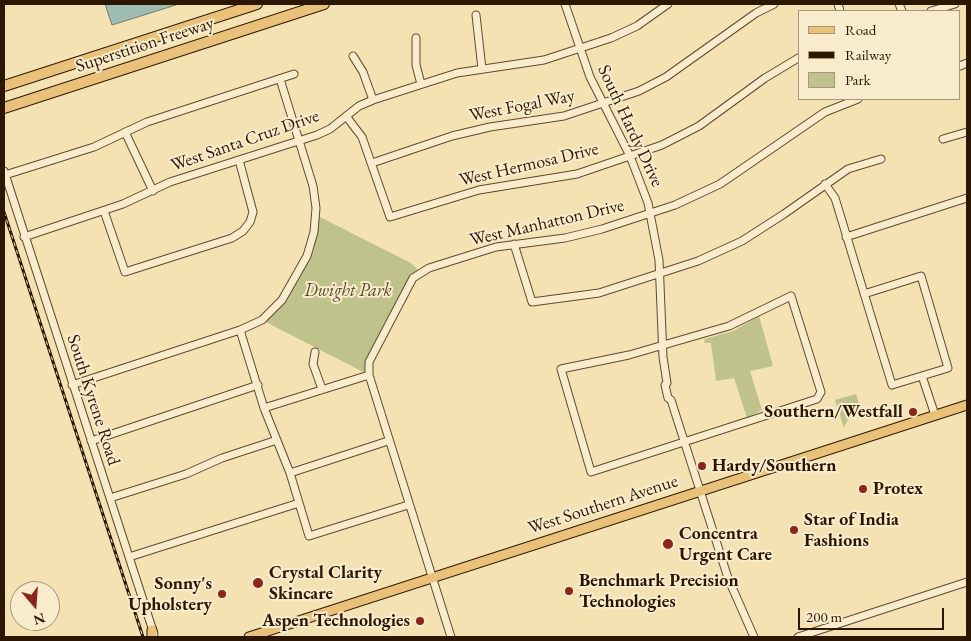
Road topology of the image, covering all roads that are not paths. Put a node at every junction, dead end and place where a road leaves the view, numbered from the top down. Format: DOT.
graph roads {
  1 [pos="257,4"];
  2 [pos="324,4"];
  3 [pos="565,4"];
  4 [pos="668,4"];
  5 [pos="774,4"];
  6 [pos="955,4"];
  7 [pos="934,10"];
  8 [pos="476,14"];
  9 [pos="416,38"];
  10 [pos="580,49"];
  11 [pos="353,56"];
  12 [pos="798,58"];
  13 [pos="83,60"];
  14 [pos="482,68"];
  15 [pos="294,74"];
  16 [pos="280,79"];
  17 [pos="4,83"];
  18 [pos="421,84"];
  19 [pos="4,86"];
  20 [pos="372,100"];
  21 [pos="855,100"];
  22 [pos="603,103"];
  23 [pos="4,109"];
  24 [pos="346,116"];
  25 [pos="125,132"];
  26 [pos="967,132"];
  27 [pos="943,139"];
  28 [pos="299,140"];
  29 [pos="630,156"];
  30 [pos="881,158"];
  31 [pos="239,160"];
  32 [pos="372,163"];
  33 [pos="4,173"];
  34 [pos="825,184"];
  35 [pos="153,191"];
  36 [pos="967,198"];
  37 [pos="104,211"];
  38 [pos="650,213"];
  39 [pos="24,237"];
  40 [pos="846,237"];
  41 [pos="514,244"];
  42 [pos="660,274"];
  43 [pos="864,294"];
  44 [pos="240,330"];
  45 [pos="663,346"];
  46 [pos="315,352"];
  47 [pos="369,375"];
  48 [pos="922,376"];
  49 [pos="72,385"];
  50 [pos="258,385"];
  51 [pos="322,389"];
  52 [pos="967,404"];
  53 [pos="264,408"];
  54 [pos="935,415"];
  55 [pos="277,440"];
  56 [pos="91,441"];
  57 [pos="388,441"];
  58 [pos="684,442"];
  59 [pos="290,472"];
  60 [pos="700,491"];
  61 [pos="110,498"];
  62 [pos="299,503"];
  63 [pos="408,505"];
  64 [pos="129,557"];
  65 [pos="432,577"];
  66 [pos="967,582"];
  67 [pos="153,635"];
  68 [pos="249,637"];
  69 [pos="451,637"];
  70 [pos="754,637"];
  71 [pos="798,637"];
  1 -- 13 [label="highway, Superstition Freeway"];
  2 -- 23 [label="highway, Superstition Freeway"];
  3 -- 10 [label="street, South Hardy Drive"];
  4 -- 10 [label="street, West Santa Cruz Drive"];
  5 -- 22 [label="street, West Fogal Way"];
  6 -- 7 [label="street"];
  8 -- 14 [label="street"];
  9 -- 18 [label="street"];
  10 -- 14 [label="street, West Santa Cruz Drive"];
  10 -- 22 [label="street, South Hardy Drive"];
  11 -- 20 [label="street"];
  12 -- 29 [label="street, West Hermosa Drive"];
  13 -- 17 [label="highway"];
  13 -- 19 [label="highway, Superstition Freeway"];
  14 -- 18 [label="street, West Santa Cruz Drive"];
  15 -- 16 [label="street"];
  16 -- 25 [label="street"];
  16 -- 28 [label="street"];
  18 -- 20 [label="street, West Santa Cruz Drive"];
  20 -- 24 [label="street, West Santa Cruz Drive"];
  21 -- 38 [label="street, West Manhatton Drive"];
  22 -- 29 [label="street, South Hardy Drive"];
  22 -- 32 [label="street, West Fogal Way"];
  24 -- 28 [label="street, West Santa Cruz Drive"];
  24 -- 32 [label="street"];
  25 -- 33 [label="street"];
  25 -- 35 [label="street"];
  26 -- 27 [label="street"];
  28 -- 31 [label="street, West Santa Cruz Drive"];
  28 -- 44 [label="street"];
  29 -- 32 [label="street, West Hermosa Drive"];
  29 -- 38 [label="street, South Hardy Drive"];
  30 -- 34 [label="street"];
  31 -- 35 [label="street, West Santa Cruz Drive"];
  31 -- 37 [label="street"];
  33 -- 39 [label="street, South Kyrene Road"];
  34 -- 40 [label="street"];
  34 -- 42 [label="street"];
  35 -- 37 [label="street, West Santa Cruz Drive"];
  36 -- 40 [label="street"];
  37 -- 39 [label="street, West Santa Cruz Drive"];
  38 -- 41 [label="street, West Manhatton Drive"];
  38 -- 42 [label="street, South Hardy Drive"];
  39 -- 49 [label="street, South Kyrene Road"];
  40 -- 43 [label="street"];
  41 -- 42 [label="street"];
  41 -- 47 [label="street, West Manhatton Drive"];
  42 -- 45 [label="street, South Hardy Drive"];
  43 -- 48 [label="street"];
  43 -- 48 [label="street"];
  44 -- 49 [label="street"];
  44 -- 50 [label="street"];
  45 -- 58 [label="street, South Hardy Drive"];
  45 -- 58 [label="street"];
  45 -- 58 [label="street"];
  46 -- 51 [label="street"];
  47 -- 51 [label="street"];
  47 -- 57 [label="street"];
  48 -- 54 [label="street"];
  49 -- 56 [label="street, South Kyrene Road"];
  50 -- 53 [label="street"];
  50 -- 56 [label="street"];
  51 -- 53 [label="street"];
  52 -- 54 [label="main road, West Southern Avenue"];
  53 -- 55 [label="street"];
  54 -- 60 [label="main road, West Southern Avenue"];
  55 -- 59 [label="street"];
  55 -- 61 [label="street"];
  56 -- 61 [label="street, South Kyrene Road"];
  57 -- 59 [label="street"];
  57 -- 63 [label="street"];
  58 -- 60 [label="street, South Hardy Drive"];
  59 -- 62 [label="street"];
  60 -- 65 [label="main road, West Southern Avenue"];
  60 -- 70 [label="street, South Hardy Drive"];
  61 -- 64 [label="street, South Kyrene Road"];
  62 -- 63 [label="street"];
  62 -- 64 [label="street"];
  63 -- 65 [label="street"];
  64 -- 67 [label="street, South Kyrene Road"];
  65 -- 68 [label="main road, West Southern Avenue"];
  65 -- 69 [label="street"];
  66 -- 71 [label="street"];
}
